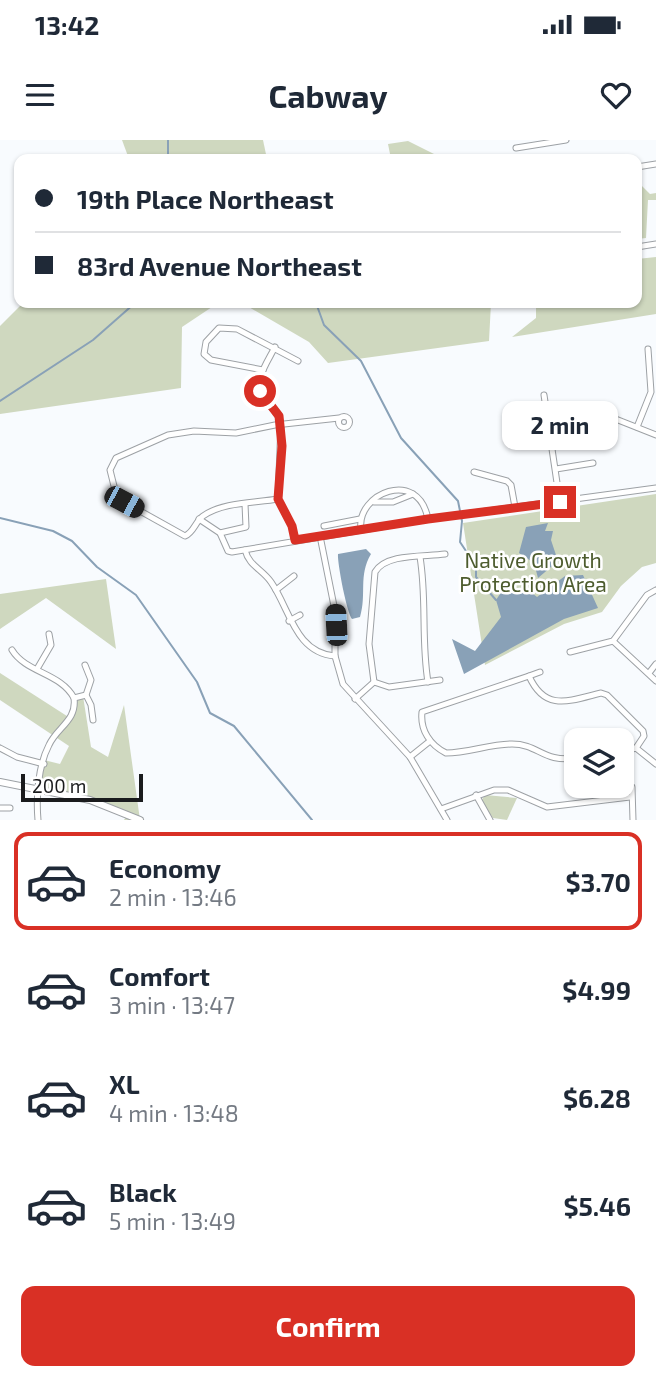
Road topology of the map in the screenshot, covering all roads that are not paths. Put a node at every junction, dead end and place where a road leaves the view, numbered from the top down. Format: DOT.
graph roads {
  1 [pos="566,140"];
  2 [pos="516,148"];
  3 [pos="275,347"];
  4 [pos="648,349"];
  5 [pos="298,361"];
  6 [pos="264,370"];
  7 [pos="544,395"];
  8 [pos="339,418"];
  9 [pos="549,421"];
  10 [pos="281,424"];
  11 [pos="637,427"];
  12 [pos="656,435"];
  13 [pos="593,463"];
  14 [pos="556,469"];
  15 [pos="474,472"];
  16 [pos="656,488"];
  17 [pos="414,494"];
  18 [pos="374,502"];
  19 [pos="560,502"];
  20 [pos="279,503"];
  21 [pos="244,504"];
  22 [pos="515,507"];
  23 [pos="199,519"];
  24 [pos="360,519"];
  25 [pos="428,519"];
  26 [pos="324,526"];
  27 [pos="361,529"];
  28 [pos="220,533"];
  29 [pos="320,536"];
  30 [pos="295,540"];
  31 [pos="245,550"];
  32 [pos="445,554"];
  33 [pos="420,557"];
  34 [pos="294,576"];
  35 [pos="276,590"];
  36 [pos="656,590"];
  37 [pos="300,615"];
  38 [pos="289,621"];
  39 [pos="49,634"];
  40 [pos="613,641"];
  41 [pos="12,650"];
  42 [pos="570,652"];
  43 [pos="335,656"];
  44 [pos="656,664"];
  45 [pos="85,665"];
  46 [pos="37,669"];
  47 [pos="540,672"];
  48 [pos="649,673"];
  49 [pos="529,676"];
  50 [pos="440,680"];
  51 [pos="656,681"];
  52 [pos="374,682"];
  53 [pos="429,682"];
  54 [pos="86,695"];
  55 [pos="74,698"];
  56 [pos="355,699"];
  57 [pos="93,720"];
  58 [pos="430,741"];
  59 [pos="0,748"];
  60 [pos="636,748"];
  61 [pos="410,757"];
  62 [pos="564,760"];
  63 [pos="44,764"];
  64 [pos="656,764"];
  65 [pos="0,782"];
  66 [pos="38,790"];
  67 [pos="475,795"];
  68 [pos="623,798"];
  69 [pos="630,798"];
  70 [pos="0,808"];
  71 [pos="10,808"];
  72 [pos="441,809"];
  73 [pos="38,820"];
  74 [pos="140,820"];
  75 [pos="447,820"];
  76 [pos="489,820"];
  77 [pos="633,820"];
  1 -- 2 [label="street"];
  3 -- 5 [label="street"];
  3 -- 6 [label="street"];
  3 -- 6 [label="street"];
  4 -- 11 [label="street"];
  6 -- 10 [label="street"];
  7 -- 9 [label="street"];
  8 -- 10 [label="street"];
  9 -- 11 [label="street"];
  9 -- 14 [label="street"];
  10 -- 20 [label="street"];
  10 -- 23 [label="street"];
  11 -- 12 [label="street"];
  13 -- 14 [label="street"];
  14 -- 19 [label="street"];
  15 -- 22 [label="street"];
  16 -- 19 [label="street"];
  17 -- 18 [label="street"];
  17 -- 18 [label="street"];
  17 -- 25 [label="street"];
  18 -- 24 [label="street"];
  19 -- 22 [label="street"];
  20 -- 21 [label="street"];
  20 -- 30 [label="street"];
  21 -- 23 [label="street"];
  21 -- 28 [label="street"];
  22 -- 25 [label="street"];
  23 -- 28 [label="street"];
  24 -- 26 [label="street"];
  24 -- 27 [label="street"];
  25 -- 27 [label="street"];
  27 -- 29 [label="street"];
  28 -- 31 [label="street"];
  29 -- 30 [label="street"];
  29 -- 43 [label="street"];
  30 -- 31 [label="street"];
  31 -- 35 [label="street"];
  32 -- 33 [label="street"];
  33 -- 52 [label="street"];
  33 -- 53 [label="street"];
  34 -- 35 [label="street"];
  35 -- 38 [label="street"];
  36 -- 40 [label="street"];
  37 -- 38 [label="street"];
  38 -- 43 [label="street"];
  39 -- 46 [label="street"];
  40 -- 42 [label="street"];
  40 -- 48 [label="street"];
  41 -- 46 [label="street"];
  43 -- 56 [label="street"];
  44 -- 48 [label="street"];
  45 -- 54 [label="street"];
  46 -- 55 [label="street"];
  47 -- 49 [label="street"];
  48 -- 51 [label="street"];
  49 -- 58 [label="street"];
  49 -- 60 [label="street"];
  50 -- 53 [label="street"];
  52 -- 53 [label="street"];
  52 -- 56 [label="street"];
  54 -- 55 [label="street"];
  54 -- 57 [label="street"];
  55 -- 63 [label="street"];
  56 -- 61 [label="street"];
  58 -- 61 [label="street"];
  58 -- 62 [label="street"];
  59 -- 63 [label="street"];
  60 -- 64 [label="street"];
  61 -- 72 [label="street"];
  63 -- 66 [label="street"];
  65 -- 66 [label="main road"];
  66 -- 73 [label="street"];
  66 -- 74 [label="main road"];
  67 -- 68 [label="street"];
  67 -- 72 [label="street"];
  67 -- 76 [label="street"];
  69 -- 77 [label="street"];
  70 -- 71 [label="street"];
  72 -- 75 [label="street"];
}
